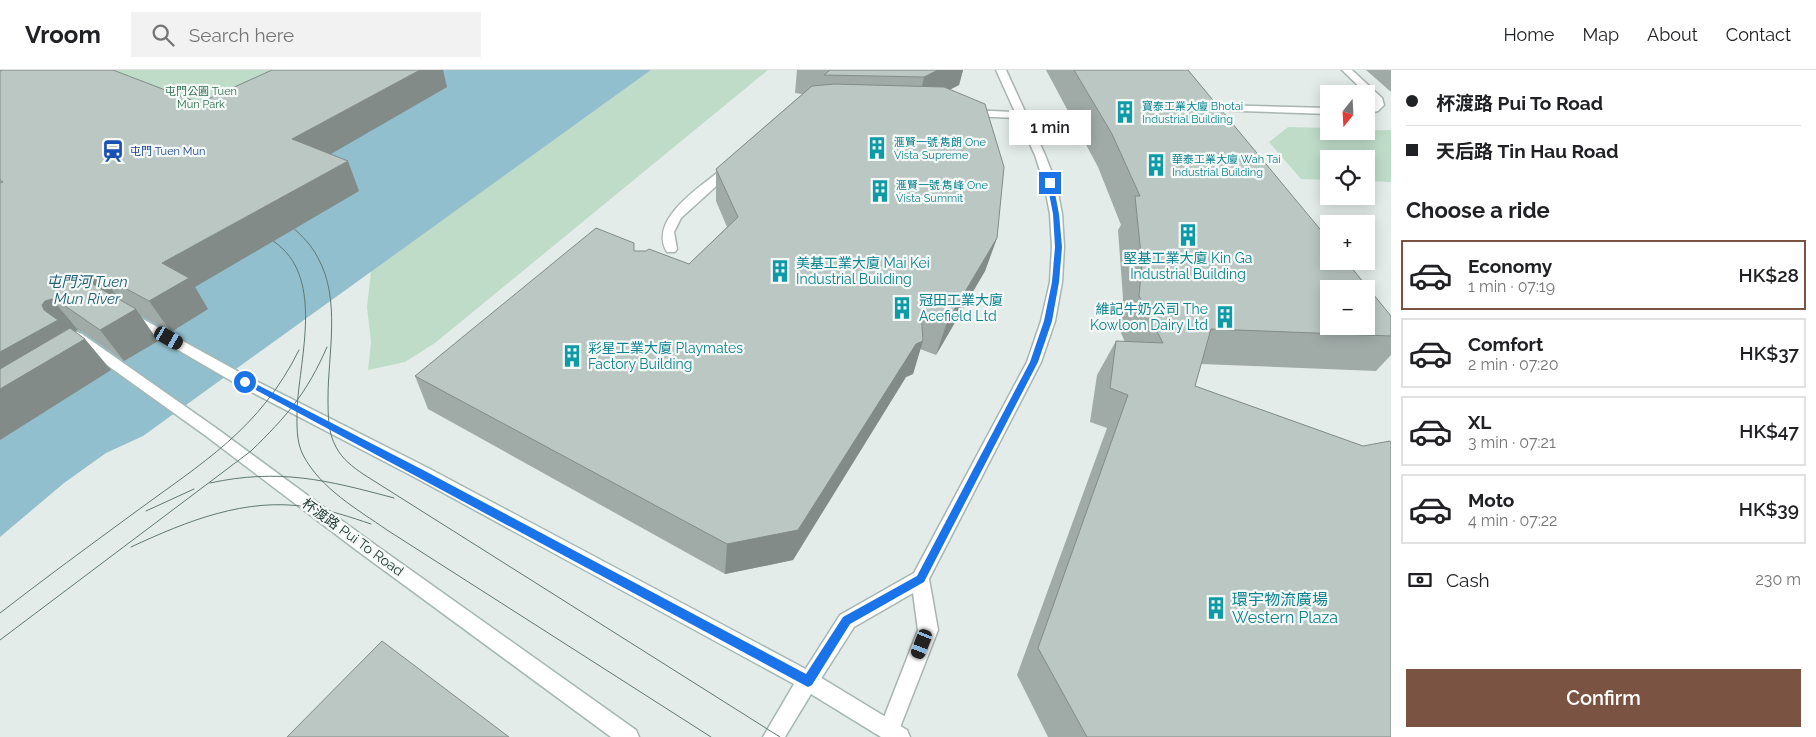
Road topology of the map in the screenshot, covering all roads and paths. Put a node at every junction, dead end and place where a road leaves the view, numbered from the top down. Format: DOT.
graph roads {
  1 [pos="1001,70"];
  2 [pos="1347,70"];
  3 [pos="1363,85"];
  4 [pos="1375,96"];
  5 [pos="1375,109"];
  6 [pos="1320,110"];
  7 [pos="955,113"];
  8 [pos="1021,115"];
  9 [pos="1226,122"];
  10 [pos="737,162"];
  11 [pos="668,252"];
  12 [pos="122,312"];
  13 [pos="77,337"];
  14 [pos="97,351"];
  15 [pos="81,361"];
  16 [pos="920,579"];
  17 [pos="808,681"];
  18 [pos="892,735"];
  19 [pos="629,737"];
  20 [pos="773,737"];
  1 -- 8 [label="main road"];
  2 -- 3 [label="main road"];
  4 -- 5 [label="main road"];
  6 -- 9 [label="main road"];
  7 -- 8 [label="main road"];
  8 -- 16 [label="main road"];
  10 -- 11 [label="main road"];
  12 -- 17 [label="main road"];
  13 -- 14 [label="main road, 杯渡路 Pui To Road"];
  14 -- 15 [label="main road"];
  14 -- 19 [label="main road, 杯渡路 Pui To Road"];
  16 -- 17 [label="main road"];
  16 -- 18 [label="main road"];
  17 -- 18 [label="main road"];
  17 -- 20 [label="main road"];
}
